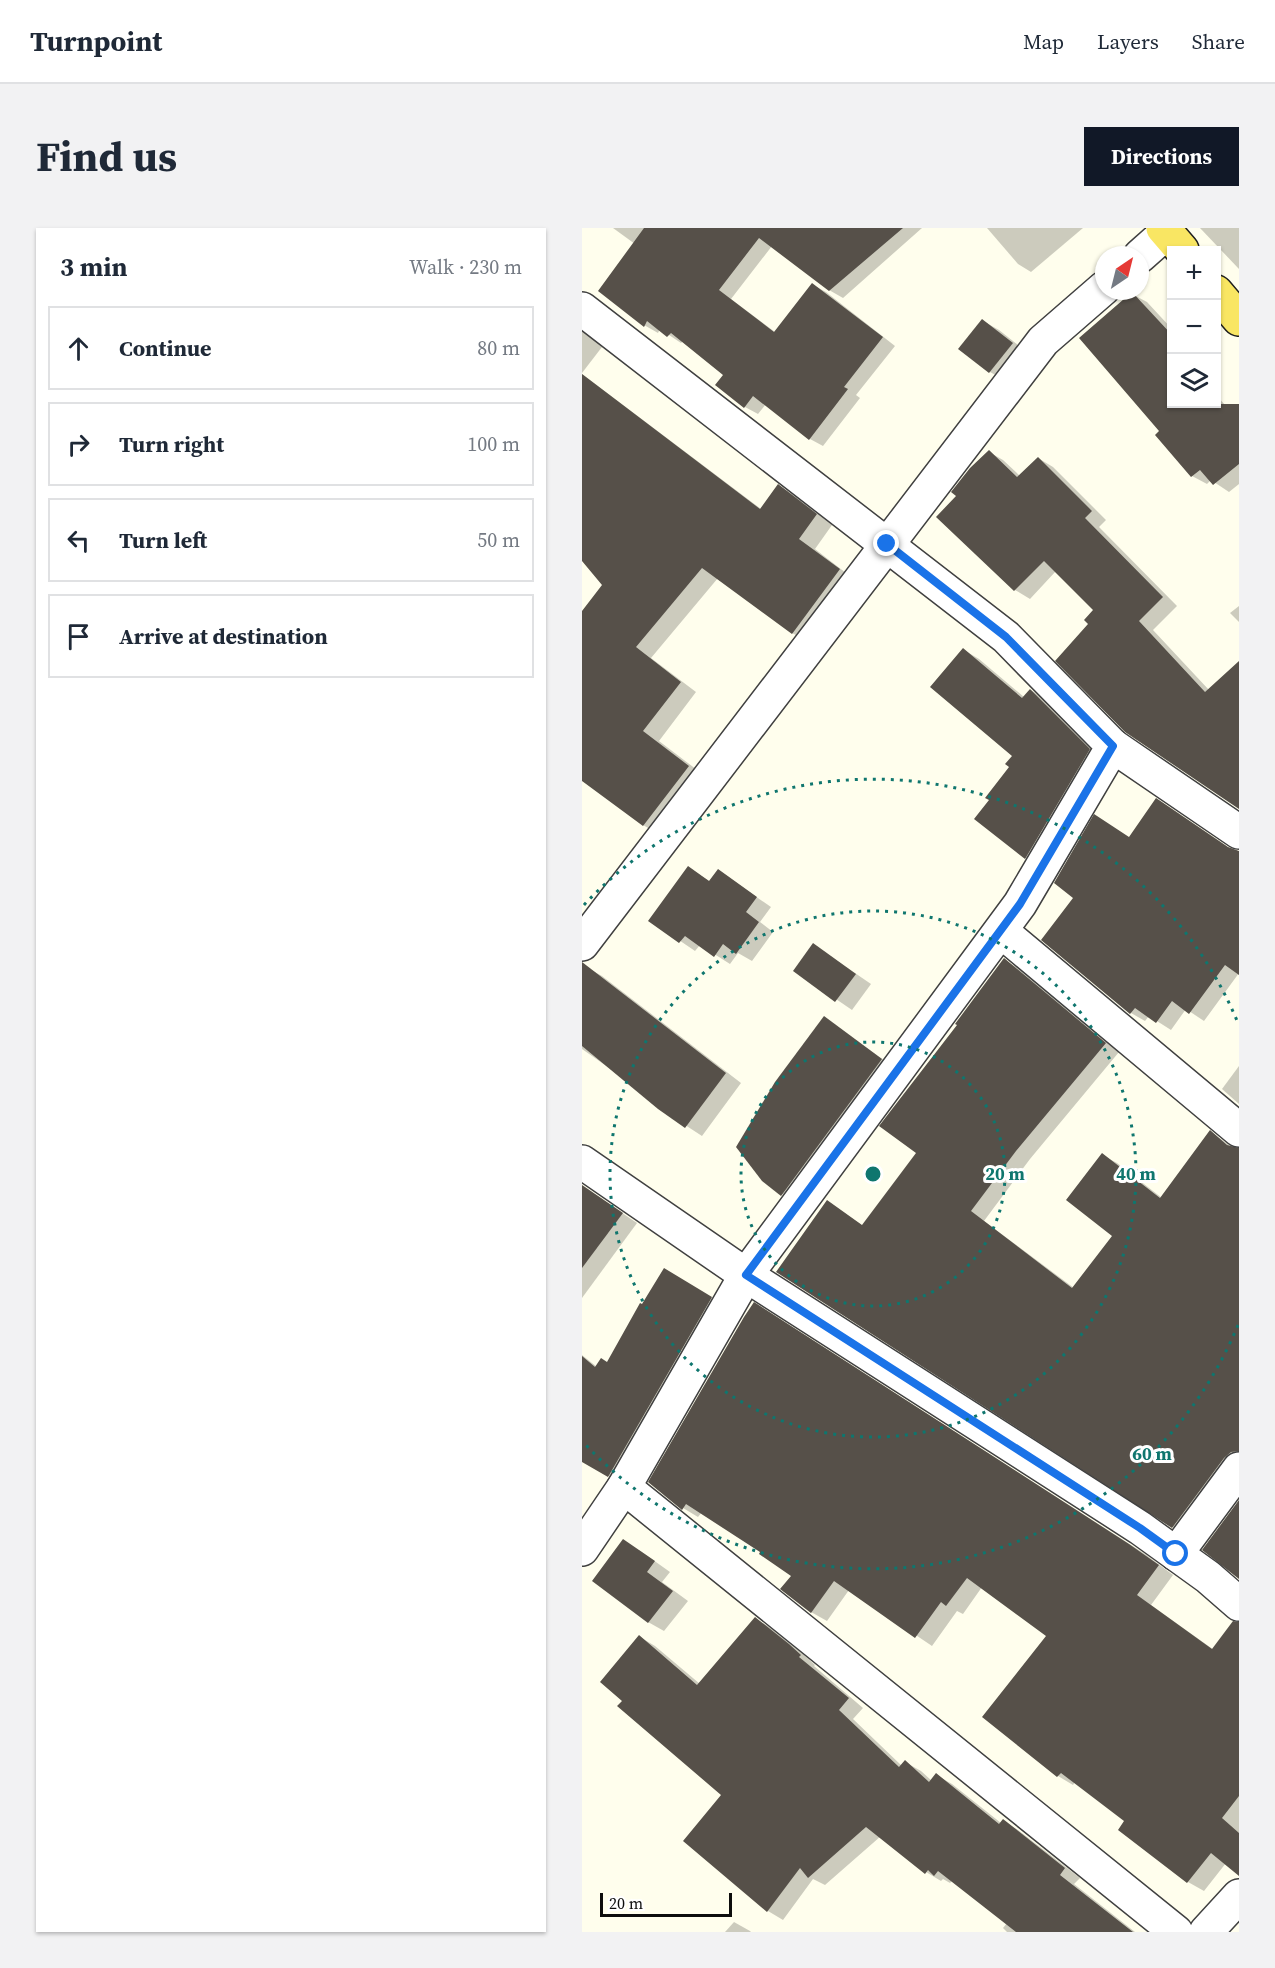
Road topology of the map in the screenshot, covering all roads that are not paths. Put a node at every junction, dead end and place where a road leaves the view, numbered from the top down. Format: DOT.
graph roads {
  1 [pos="1171,237"];
  2 [pos="1149,250"];
  3 [pos="1095,296"];
  4 [pos="1221,298"];
  5 [pos="582,309"];
  6 [pos="1239,319"];
  7 [pos="887,544"];
  8 [pos="1113,746"];
  9 [pos="1239,832"];
  10 [pos="1001,931"];
  11 [pos="582,944"];
  12 [pos="1239,1130"];
  13 [pos="582,1161"];
  14 [pos="746,1275"];
  15 [pos="1239,1469"];
  16 [pos="624,1486"];
  17 [pos="582,1550"];
  18 [pos="1176,1554"];
  19 [pos="1239,1604"];
  20 [pos="1239,1896"];
  21 [pos="1176,1932"];
  22 [pos="1206,1932"];
  1 -- 2 [label="street"];
  3 -- 7 [label="street"];
  4 -- 6 [label="main road"];
  5 -- 7 [label="street"];
  7 -- 8 [label="street"];
  7 -- 11 [label="street"];
  8 -- 9 [label="street"];
  8 -- 10 [label="street"];
  10 -- 12 [label="street"];
  10 -- 14 [label="street"];
  13 -- 14 [label="street"];
  14 -- 16 [label="street"];
  14 -- 18 [label="street"];
  15 -- 18 [label="street"];
  16 -- 17 [label="street"];
  16 -- 21 [label="street"];
  18 -- 19 [label="street"];
  20 -- 22 [label="street"];
}
